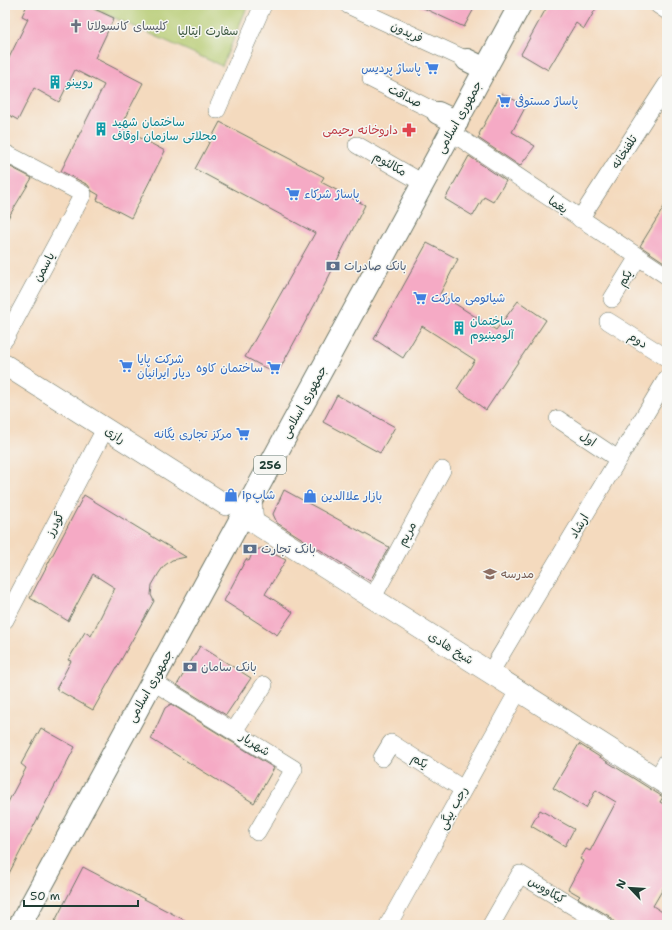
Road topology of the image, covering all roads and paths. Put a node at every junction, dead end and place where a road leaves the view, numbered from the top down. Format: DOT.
graph roads {
  1 [pos="263,5"];
  2 [pos="348,5"];
  3 [pos="520,5"];
  4 [pos="658,5"];
  5 [pos="667,11"];
  6 [pos="476,64"];
  7 [pos="371,79"];
  8 [pos="667,84"];
  9 [pos="217,110"];
  10 [pos="448,122"];
  11 [pos="357,145"];
  12 [pos="5,153"];
  13 [pos="423,183"];
  14 [pos="580,219"];
  15 [pos="638,257"];
  16 [pos="667,276"];
  17 [pos="612,300"];
  18 [pos="608,321"];
  19 [pos="5,339"];
  20 [pos="667,358"];
  21 [pos="5,365"];
  22 [pos="667,378"];
  23 [pos="662,399"];
  24 [pos="558,419"];
  25 [pos="105,429"];
  26 [pos="618,459"];
  27 [pos="442,470"];
  28 [pos="240,507"];
  29 [pos="372,598"];
  30 [pos="5,620"];
  31 [pos="490,673"];
  32 [pos="152,681"];
  33 [pos="264,685"];
  34 [pos="518,691"];
  35 [pos="234,731"];
  36 [pos="382,758"];
  37 [pos="664,775"];
  38 [pos="464,790"];
  39 [pos="257,832"];
  40 [pos="20,925"];
  41 [pos="388,925"];
  42 [pos="491,925"];
  43 [pos="604,925"];
  1 -- 9 [label="street"];
  2 -- 6 [label="street, فریدون"];
  3 -- 6 [label="main road, جمهوری اسلامی / 256"];
  4 -- 5 [label="street"];
  6 -- 10 [label="main road, جمهوری اسلامی / 256"];
  7 -- 10 [label="street, صداقت"];
  8 -- 14 [label="street, تلفنخانه"];
  10 -- 13 [label="main road, جمهوری اسلامی / 256"];
  10 -- 14 [label="street, یغما"];
  11 -- 13 [label="street, مکالئوم"];
  12 -- 19 [label="street, یاسمن"];
  13 -- 28 [label="main road, جمهوری اسلامی / 256"];
  14 -- 15 [label="street, یغما"];
  15 -- 16 [label="street, یغما"];
  15 -- 17 [label="street, یکم"];
  18 -- 20 [label="street, دوم"];
  21 -- 25 [label="street, رازی"];
  22 -- 23 [label="street, ارشاد"];
  23 -- 26 [label="street, ارشاد"];
  24 -- 26 [label="street, اول"];
  25 -- 28 [label="street, رازی"];
  25 -- 30 [label="street, گودرز"];
  26 -- 31 [label="street, ارشاد"];
  27 -- 29 [label="street, مریم"];
  28 -- 29 [label="street, شیخ هادی"];
  28 -- 32 [label="main road, جمهوری اسلامی / 256"];
  29 -- 31 [label="street, شیخ هادی"];
  31 -- 34 [label="street, شیخ هادی"];
  32 -- 35 [label="street, شهریار"];
  32 -- 40 [label="main road, جمهوری اسلامی / 256"];
  33 -- 35 [label="street"];
  34 -- 37 [label="street, شیخ هادی"];
  34 -- 38 [label="street, رجب بیگی"];
  35 -- 39 [label="street, شهریار"];
  36 -- 38 [label="street, یکم"];
  38 -- 41 [label="street, رجب بیگی"];
  42 -- 43 [label="street, کیکاووس"];
}
